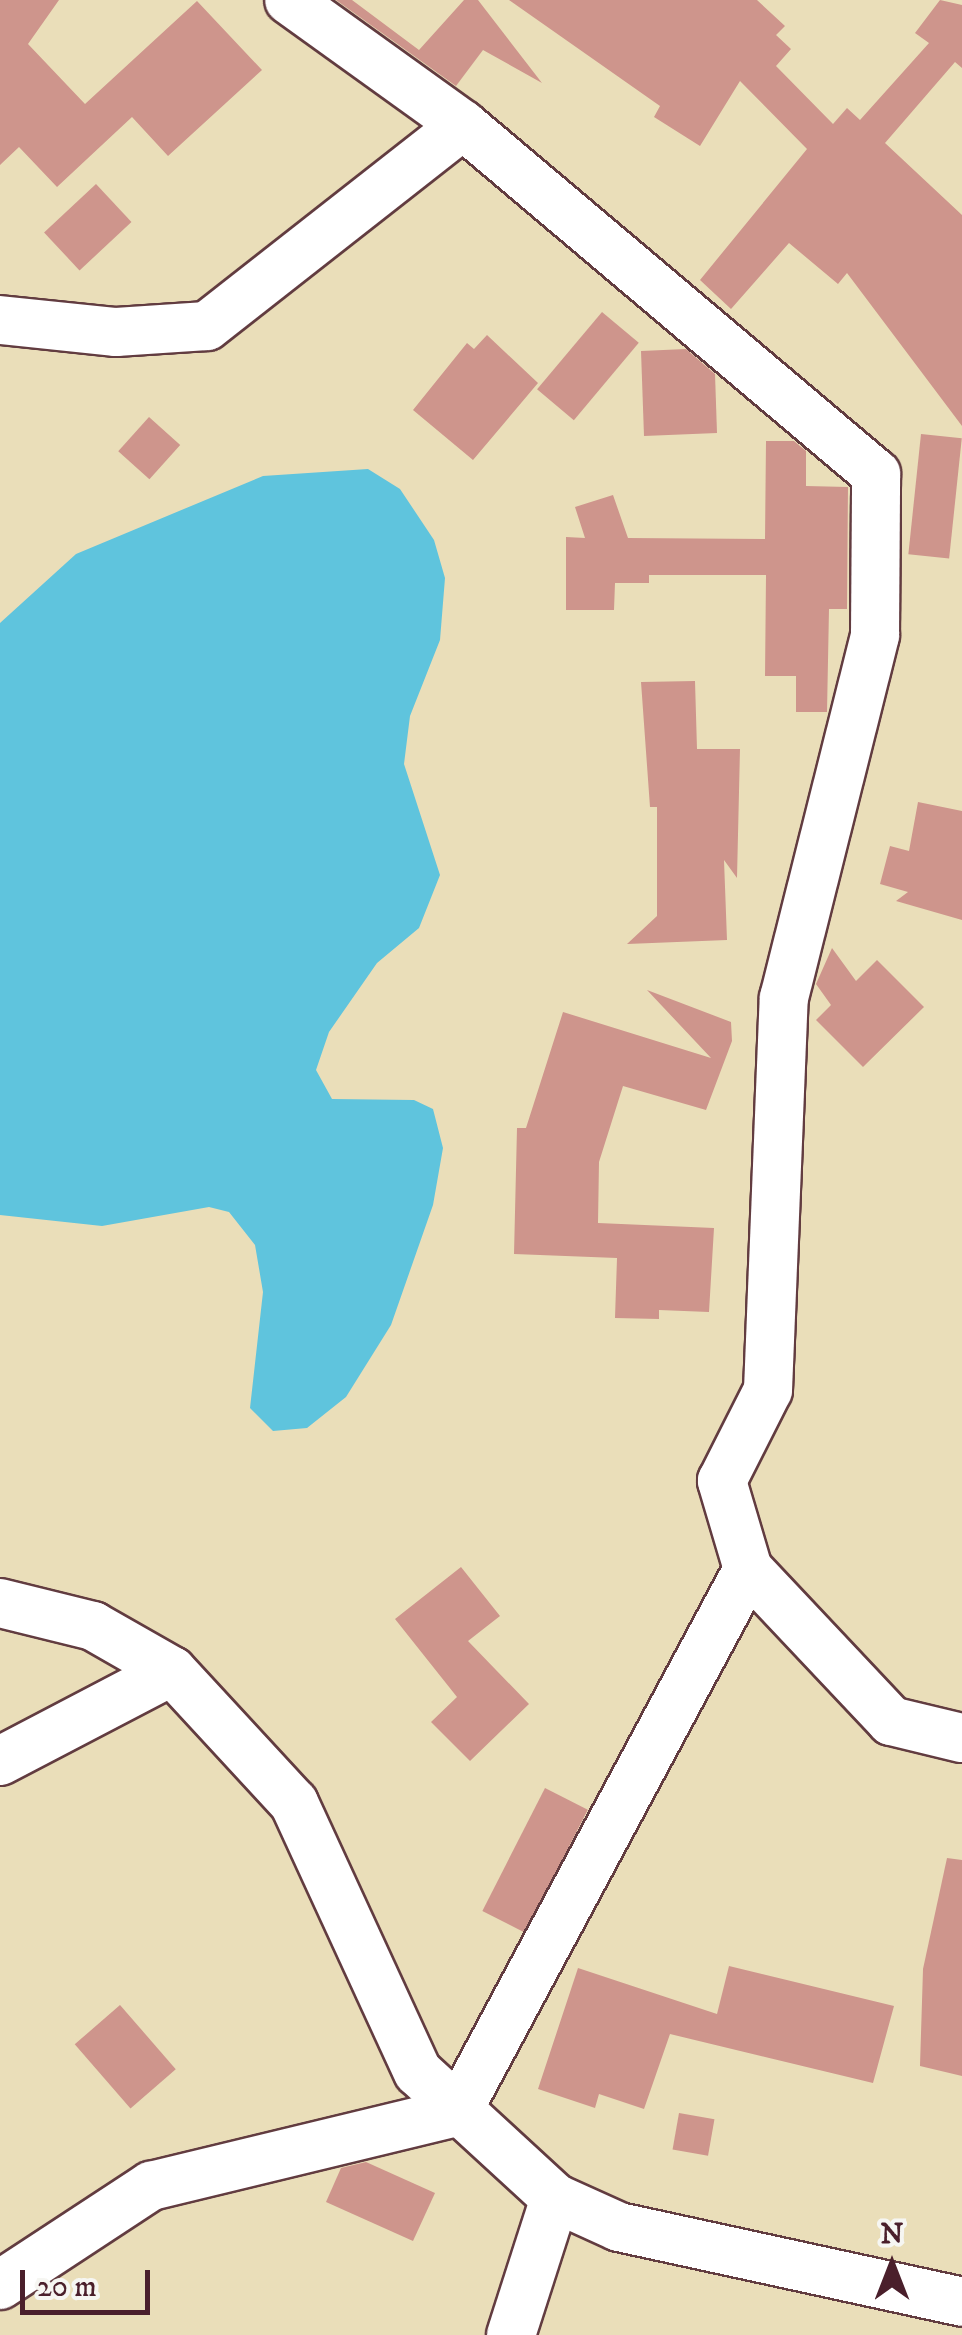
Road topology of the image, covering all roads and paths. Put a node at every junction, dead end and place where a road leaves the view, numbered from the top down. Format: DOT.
graph roads {
  1 [pos="289,0"];
  2 [pos="463,125"];
  3 [pos="0,320"];
  4 [pos="748,1570"];
  5 [pos="0,1603"];
  6 [pos="172,1671"];
  7 [pos="962,1738"];
  8 [pos="0,1761"];
  9 [pos="457,2112"];
  10 [pos="554,2198"];
  11 [pos="0,2285"];
  12 [pos="962,2302"];
  13 [pos="511,2335"];
  1 -- 2 [label="street"];
  2 -- 3 [label="street"];
  2 -- 4 [label="street"];
  4 -- 7 [label="street"];
  4 -- 9 [label="street"];
  5 -- 6 [label="street"];
  6 -- 8 [label="street"];
  6 -- 9 [label="street"];
  9 -- 10 [label="street"];
  9 -- 11 [label="street"];
  10 -- 12 [label="street"];
  10 -- 13 [label="street"];
}
